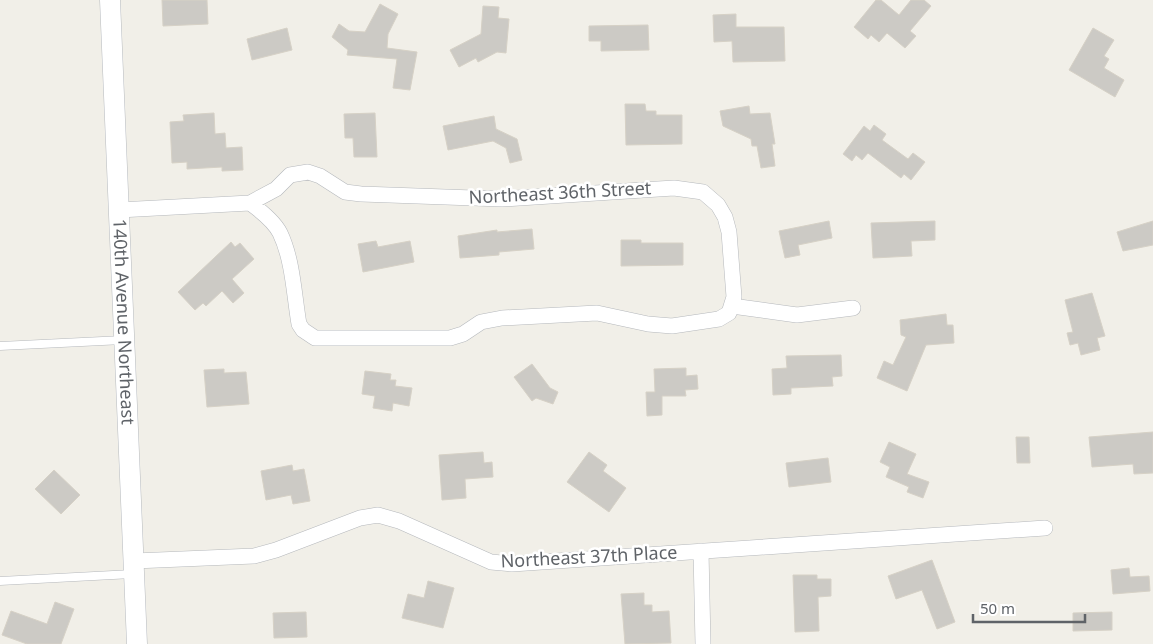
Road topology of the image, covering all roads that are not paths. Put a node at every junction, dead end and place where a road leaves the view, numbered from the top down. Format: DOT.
graph roads {
  1 [pos="110,0"];
  2 [pos="250,203"];
  3 [pos="119,210"];
  4 [pos="853,308"];
  5 [pos="730,309"];
  6 [pos="124,340"];
  7 [pos="0,346"];
  8 [pos="1045,528"];
  9 [pos="701,551"];
  10 [pos="134,568"];
  11 [pos="0,581"];
  12 [pos="137,644"];
  13 [pos="703,644"];
  1 -- 3 [label="street, 140th Avenue Northeast"];
  2 -- 3 [label="street, Northeast 36th Street"];
  2 -- 5 [label="street"];
  2 -- 5 [label="street, Northeast 36th Street"];
  3 -- 6 [label="street, 140th Avenue Northeast"];
  4 -- 5 [label="street"];
  6 -- 7 [label="lane"];
  6 -- 10 [label="street, 140th Avenue Northeast"];
  8 -- 9 [label="street, Northeast 37th Place"];
  9 -- 10 [label="street, Northeast 37th Place"];
  9 -- 13 [label="street, Northeast 37th Place"];
  10 -- 11 [label="lane"];
  10 -- 12 [label="street, 140th Avenue Northeast"];
}
